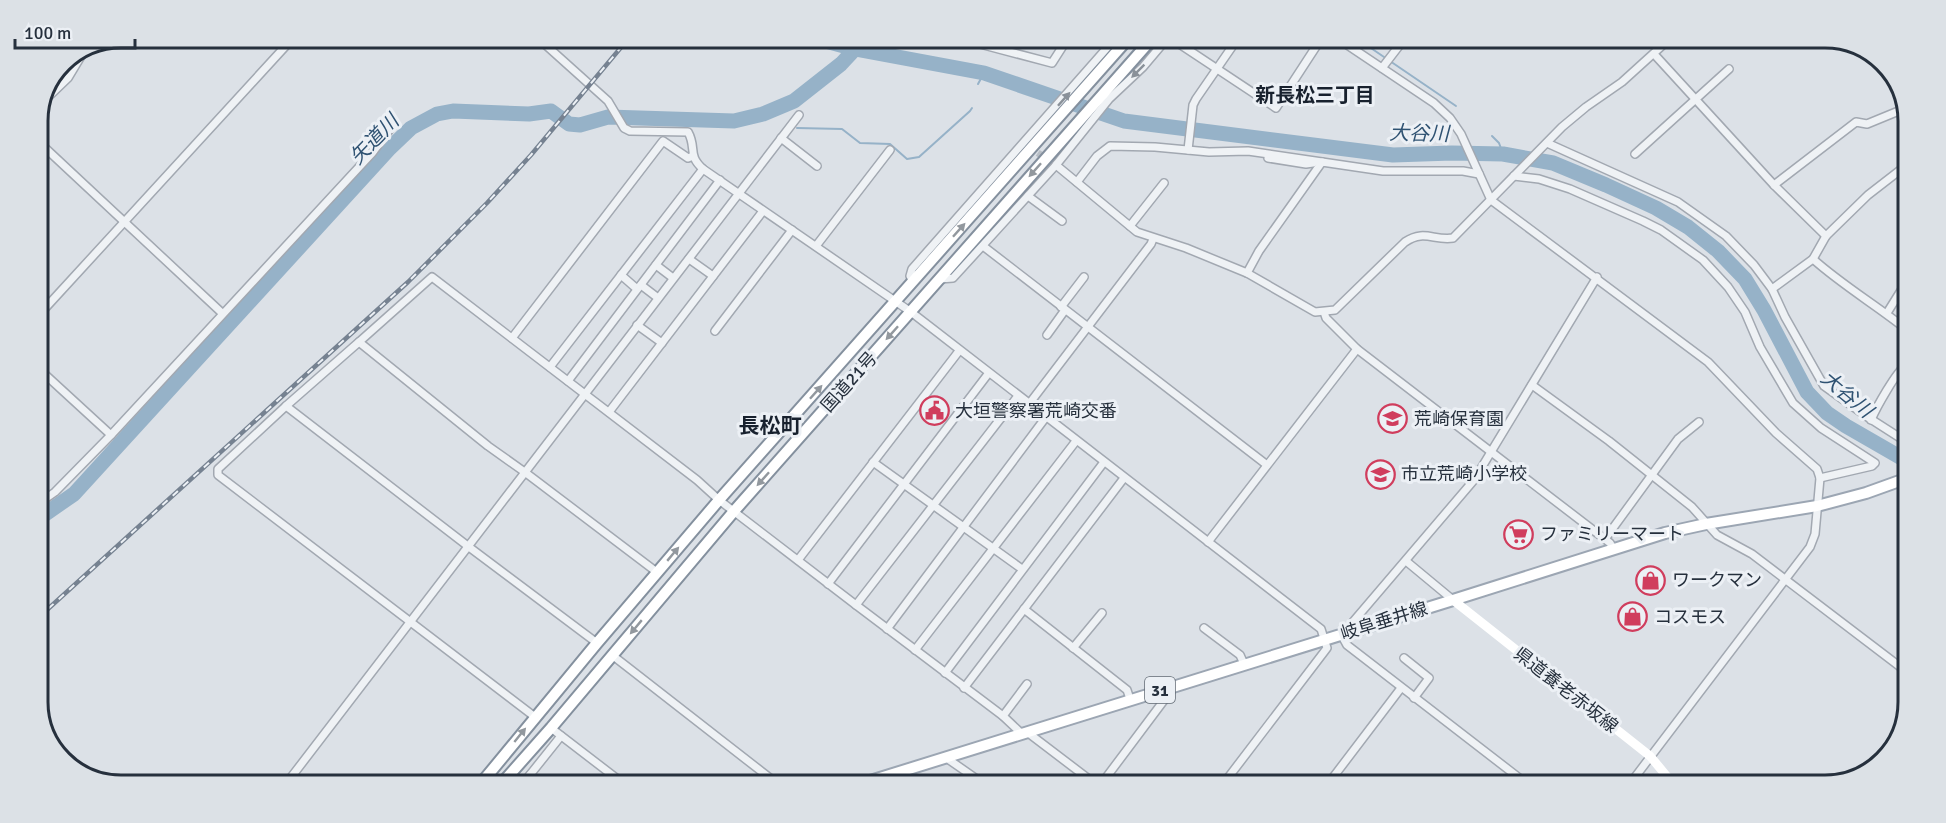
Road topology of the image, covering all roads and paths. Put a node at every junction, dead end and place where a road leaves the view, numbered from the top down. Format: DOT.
graph roads {
  1 [pos="284,48"];
  2 [pos="549,48"];
  3 [pos="995,48"];
  4 [pos="1062,48"];
  5 [pos="1108,48"];
  6 [pos="1119,48"];
  7 [pos="1144,48"];
  8 [pos="1159,48"];
  9 [pos="1186,48"];
  10 [pos="1232,48"];
  11 [pos="1315,48"];
  12 [pos="1352,48"];
  13 [pos="1397,48"];
  14 [pos="1660,48"];
  15 [pos="1654,54"];
  16 [pos="77,63"];
  17 [pos="1382,68"];
  18 [pos="1218,69"];
  19 [pos="1729,69"];
  20 [pos="1081,85"];
  21 [pos="54,91"];
  22 [pos="1104,98"];
  23 [pos="1695,98"];
  24 [pos="1897,111"];
  25 [pos="799,115"];
  26 [pos="393,125"];
  27 [pos="1079,128"];
  28 [pos="781,138"];
  29 [pos="1545,145"];
  30 [pos="1189,147"];
  31 [pos="890,150"];
  32 [pos="48,154"];
  33 [pos="1635,154"];
  34 [pos="693,156"];
  35 [pos="1322,162"];
  36 [pos="816,165"];
  37 [pos="1056,165"];
  38 [pos="704,169"];
  39 [pos="1477,170"];
  40 [pos="1898,172"];
  41 [pos="1516,174"];
  42 [pos="720,180"];
  43 [pos="1077,182"];
  44 [pos="1164,183"];
  45 [pos="1774,185"];
  46 [pos="739,193"];
  47 [pos="1028,196"];
  48 [pos="1491,200"];
  49 [pos="763,211"];
  50 [pos="1062,221"];
  51 [pos="124,222"];
  52 [pos="1130,226"];
  53 [pos="792,230"];
  54 [pos="1826,236"];
  55 [pos="1153,239"];
  56 [pos="816,246"];
  57 [pos="982,246"];
  58 [pos="689,258"];
  59 [pos="1813,259"];
  60 [pos="656,265"];
  61 [pos="1247,273"];
  62 [pos="621,275"];
  63 [pos="713,276"];
  64 [pos="1084,277"];
  65 [pos="1597,277"];
  66 [pos="673,278"];
  67 [pos="937,279"];
  68 [pos="639,287"];
  69 [pos="1772,290"];
  70 [pos="1898,296"];
  71 [pos="658,298"];
  72 [pos="896,302"];
  73 [pos="48,305"];
  74 [pos="1063,308"];
  75 [pos="910,312"];
  76 [pos="1324,312"];
  77 [pos="222,313"];
  78 [pos="1887,314"];
  79 [pos="1898,323"];
  80 [pos="638,325"];
  81 [pos="1088,327"];
  82 [pos="715,331"];
  83 [pos="1047,335"];
  84 [pos="512,338"];
  85 [pos="359,342"];
  86 [pos="662,343"];
  87 [pos="1357,349"];
  88 [pos="959,351"];
  89 [pos="550,367"];
  90 [pos="1898,373"];
  91 [pos="988,374"];
  92 [pos="48,377"];
  93 [pos="568,381"];
  94 [pos="1532,385"];
  95 [pos="586,394"];
  96 [pos="1018,396"];
  97 [pos="1029,404"];
  98 [pos="286,406"];
  99 [pos="609,412"];
  100 [pos="1046,417"];
  101 [pos="1871,420"];
  102 [pos="1699,422"];
  103 [pos="111,435"];
  104 [pos="1898,437"];
  105 [pos="1076,441"];
  106 [pos="1491,453"];
  107 [pos="873,462"];
  108 [pos="1104,462"];
  109 [pos="1268,465"];
  110 [pos="526,473"];
  111 [pos="1652,477"];
  112 [pos="1124,478"];
  113 [pos="1820,478"];
  114 [pos="904,484"];
  115 [pos="1898,484"];
  116 [pos="48,497"];
  117 [pos="719,500"];
  118 [pos="935,505"];
  119 [pos="1816,506"];
  120 [pos="735,510"];
  121 [pos="1706,524"];
  122 [pos="963,526"];
  123 [pos="1605,539"];
  124 [pos="1208,542"];
  125 [pos="469,548"];
  126 [pos="993,548"];
  127 [pos="1613,548"];
  128 [pos="798,560"];
  129 [pos="1406,561"];
  130 [pos="1022,569"];
  131 [pos="658,573"];
  132 [pos="1785,579"];
  133 [pos="828,584"];
  134 [pos="1453,600"];
  135 [pos="856,605"];
  136 [pos="1024,609"];
  137 [pos="1102,612"];
  138 [pos="411,622"];
  139 [pos="1204,628"];
  140 [pos="887,629"];
  141 [pos="1352,631"];
  142 [pos="1341,634"];
  143 [pos="1325,639"];
  144 [pos="597,643"];
  145 [pos="1073,648"];
  146 [pos="915,650"];
  147 [pos="612,656"];
  148 [pos="1404,658"];
  149 [pos="1244,664"];
  150 [pos="1898,665"];
  151 [pos="945,673"];
  152 [pos="1027,684"];
  153 [pos="1175,685"];
  154 [pos="964,688"];
  155 [pos="1401,688"];
  156 [pos="1414,698"];
  157 [pos="1130,699"];
  158 [pos="1003,716"];
  159 [pos="535,717"];
  160 [pos="551,728"];
  161 [pos="1024,733"];
  162 [pos="561,736"];
  163 [pos="1650,756"];
  164 [pos="945,758"];
  165 [pos="293,775"];
  166 [pos="488,775"];
  167 [pos="509,775"];
  168 [pos="529,775"];
  169 [pos="612,775"];
  170 [pos="766,775"];
  171 [pos="890,775"];
  172 [pos="969,775"];
  173 [pos="1083,775"];
  174 [pos="1108,775"];
  175 [pos="1230,775"];
  176 [pos="1335,775"];
  177 [pos="1515,775"];
  178 [pos="1636,775"];
  179 [pos="1667,775"];
  1 -- 51 [label="street"];
  2 -- 34 [label="street"];
  3 -- 4 [label="street"];
  5 -- 20 [label="street"];
  6 -- 20 [label="main road, 国道21号"];
  7 -- 22 [label="main road, 国道21号"];
  8 -- 22 [label="street, one-way"];
  9 -- 18 [label="street"];
  10 -- 18 [label="street"];
  11 -- 18 [label="street"];
  12 -- 17 [label="street"];
  13 -- 17 [label="street"];
  14 -- 15 [label="street"];
  15 -- 23 [label="street"];
  15 -- 29 [label="street"];
  16 -- 21 [label="street"];
  17 -- 39 [label="street"];
  18 -- 30 [label="street"];
  19 -- 23 [label="street"];
  72 -- 20 [label="main road, 国道21号, one-way"];
  22 -- 27 [label="main road, 国道21号"];
  23 -- 33 [label="street"];
  23 -- 45 [label="street"];
  24 -- 45 [label="street"];
  25 -- 28 [label="street"];
  26 -- 77 [label="street"];
  27 -- 37 [label="street"];
  27 -- 67 [label="main road, 国道21号, one-way"];
  28 -- 36 [label="street"];
  28 -- 46 [label="street"];
  29 -- 41 [label="street"];
  29 -- 69 [label="street"];
  30 -- 35 [label="street"];
  30 -- 43 [label="street"];
  31 -- 56 [label="street"];
  32 -- 51 [label="street"];
  34 -- 38 [label="street"];
  34 -- 84 [label="street"];
  35 -- 39 [label="street"];
  35 -- 61 [label="street"];
  37 -- 43 [label="street"];
  37 -- 47 [label="street"];
  38 -- 42 [label="street"];
  38 -- 62 [label="street"];
  39 -- 48 [label="street"];
  40 -- 54 [label="street"];
  41 -- 48 [label="street"];
  41 -- 113 [label="street"];
  42 -- 46 [label="street"];
  42 -- 60 [label="street"];
  43 -- 52 [label="street"];
  44 -- 52 [label="street"];
  45 -- 54 [label="street"];
  46 -- 49 [label="street"];
  46 -- 58 [label="street"];
  47 -- 50 [label="street"];
  47 -- 57 [label="street"];
  48 -- 65 [label="street"];
  48 -- 76 [label="street"];
  49 -- 53 [label="street"];
  49 -- 63 [label="street"];
  51 -- 73 [label="street"];
  51 -- 77 [label="street"];
  52 -- 55 [label="street"];
  53 -- 56 [label="street"];
  53 -- 82 [label="street"];
  54 -- 59 [label="street"];
  55 -- 61 [label="street"];
  55 -- 81 [label="street"];
  56 -- 72 [label="street"];
  57 -- 67 [label="street"];
  57 -- 74 [label="street"];
  58 -- 63 [label="street"];
  58 -- 66 [label="street"];
  59 -- 69 [label="street"];
  59 -- 78 [label="street"];
  60 -- 66 [label="street"];
  60 -- 68 [label="street"];
  61 -- 76 [label="street"];
  62 -- 68 [label="street"];
  62 -- 89 [label="street"];
  63 -- 86 [label="street"];
  64 -- 74 [label="street"];
  65 -- 94 [label="street"];
  65 -- 113 [label="street"];
  66 -- 71 [label="street"];
  67 -- 75 [label="main road, 国道21号"];
  68 -- 71 [label="street"];
  68 -- 93 [label="street"];
  69 -- 101 [label="street"];
  70 -- 78 [label="street"];
  71 -- 80 [label="street"];
  72 -- 75 [label="street"];
  117 -- 72 [label="main road, 国道21号, one-way"];
  74 -- 81 [label="street"];
  74 -- 83 [label="street"];
  75 -- 88 [label="street"];
  75 -- 120 [label="main road, 国道21号, one-way"];
  76 -- 87 [label="street"];
  77 -- 103 [label="street"];
  78 -- 79 [label="street"];
  80 -- 86 [label="street"];
  80 -- 95 [label="street"];
  81 -- 97 [label="street"];
  81 -- 109 [label="street"];
  84 -- 85 [label="street"];
  84 -- 89 [label="street"];
  85 -- 98 [label="street"];
  85 -- 110 [label="street"];
  86 -- 99 [label="street"];
  87 -- 106 [label="street"];
  87 -- 109 [label="street"];
  88 -- 91 [label="street"];
  88 -- 107 [label="street"];
  89 -- 93 [label="street"];
  90 -- 101 [label="street"];
  91 -- 96 [label="street"];
  91 -- 114 [label="street"];
  92 -- 103 [label="street"];
  93 -- 95 [label="street"];
  94 -- 106 [label="street"];
  94 -- 111 [label="street"];
  95 -- 99 [label="street"];
  95 -- 110 [label="street"];
  96 -- 97 [label="street"];
  96 -- 118 [label="street"];
  97 -- 100 [label="street"];
  98 -- 125 [label="street"];
  98 -- 138 [label="street"];
  99 -- 117 [label="street"];
  100 -- 105 [label="street"];
  100 -- 122 [label="street"];
  101 -- 104 [label="street"];
  102 -- 111 [label="street"];
  103 -- 116 [label="street"];
  105 -- 108 [label="street"];
  105 -- 126 [label="street"];
  106 -- 123 [label="street"];
  106 -- 129 [label="street"];
  107 -- 114 [label="street"];
  107 -- 128 [label="street"];
  108 -- 112 [label="street"];
  108 -- 130 [label="street"];
  109 -- 124 [label="street"];
  110 -- 125 [label="street"];
  110 -- 131 [label="street"];
  111 -- 121 [label="street"];
  111 -- 123 [label="street"];
  112 -- 124 [label="street"];
  112 -- 136 [label="street"];
  113 -- 119 [label="street"];
  114 -- 118 [label="street"];
  114 -- 133 [label="street"];
  115 -- 119 [label="main road, 岐阜垂井線 / 31"];
  117 -- 120 [label="street"];
  131 -- 117 [label="main road, 国道21号, one-way"];
  118 -- 122 [label="street"];
  118 -- 135 [label="street"];
  119 -- 121 [label="main road, 岐阜垂井線 / 31"];
  119 -- 132 [label="street"];
  120 -- 128 [label="street"];
  120 -- 147 [label="main road, 国道21号, one-way"];
  121 -- 127 [label="main road, 岐阜垂井線 / 31"];
  121 -- 132 [label="street"];
  122 -- 126 [label="street"];
  122 -- 140 [label="street"];
  123 -- 127 [label="street"];
  124 -- 143 [label="street"];
  125 -- 138 [label="street"];
  125 -- 144 [label="street"];
  126 -- 130 [label="street"];
  126 -- 146 [label="street"];
  127 -- 134 [label="main road, 岐阜垂井線 / 31"];
  128 -- 133 [label="street"];
  129 -- 134 [label="street"];
  129 -- 141 [label="street"];
  130 -- 151 [label="street"];
  131 -- 144 [label="main road, 国道21号"];
  132 -- 150 [label="street"];
  132 -- 163 [label="street"];
  133 -- 135 [label="street"];
  134 -- 141 [label="main road, 岐阜垂井線 / 31"];
  134 -- 163 [label="main road, 県道養老赤坂線"];
  135 -- 140 [label="street"];
  136 -- 145 [label="street"];
  136 -- 154 [label="street"];
  137 -- 145 [label="street"];
  138 -- 159 [label="street"];
  138 -- 165 [label="street"];
  139 -- 149 [label="street"];
  140 -- 146 [label="street"];
  141 -- 142 [label="main road, 岐阜垂井線 / 31"];
  142 -- 143 [label="main road, 岐阜垂井線 / 31"];
  142 -- 155 [label="street"];
  143 -- 149 [label="main road, 岐阜垂井線 / 31"];
  143 -- 175 [label="street"];
  144 -- 159 [label="main road, 国道21号"];
  145 -- 157 [label="street"];
  146 -- 151 [label="street"];
  147 -- 160 [label="main road, 国道21号"];
  147 -- 170 [label="street"];
  148 -- 156 [label="street"];
  149 -- 153 [label="main road, 岐阜垂井線 / 31"];
  151 -- 154 [label="street"];
  152 -- 158 [label="street"];
  153 -- 157 [label="main road, 岐阜垂井線 / 31"];
  153 -- 174 [label="street"];
  154 -- 158 [label="street"];
  155 -- 156 [label="street"];
  155 -- 176 [label="street"];
  156 -- 177 [label="street"];
  157 -- 161 [label="main road, 岐阜垂井線 / 31"];
  158 -- 161 [label="street"];
  166 -- 159 [label="main road, 国道21号, one-way"];
  160 -- 162 [label="street"];
  160 -- 167 [label="main road, 国道21号"];
  161 -- 164 [label="main road, 岐阜垂井線 / 31"];
  161 -- 173 [label="street"];
  162 -- 168 [label="street"];
  162 -- 169 [label="street"];
  163 -- 178 [label="street"];
  163 -- 179 [label="main road, 県道養老赤坂線"];
  164 -- 171 [label="main road, 岐阜垂井線 / 31"];
  164 -- 172 [label="street"];
}
